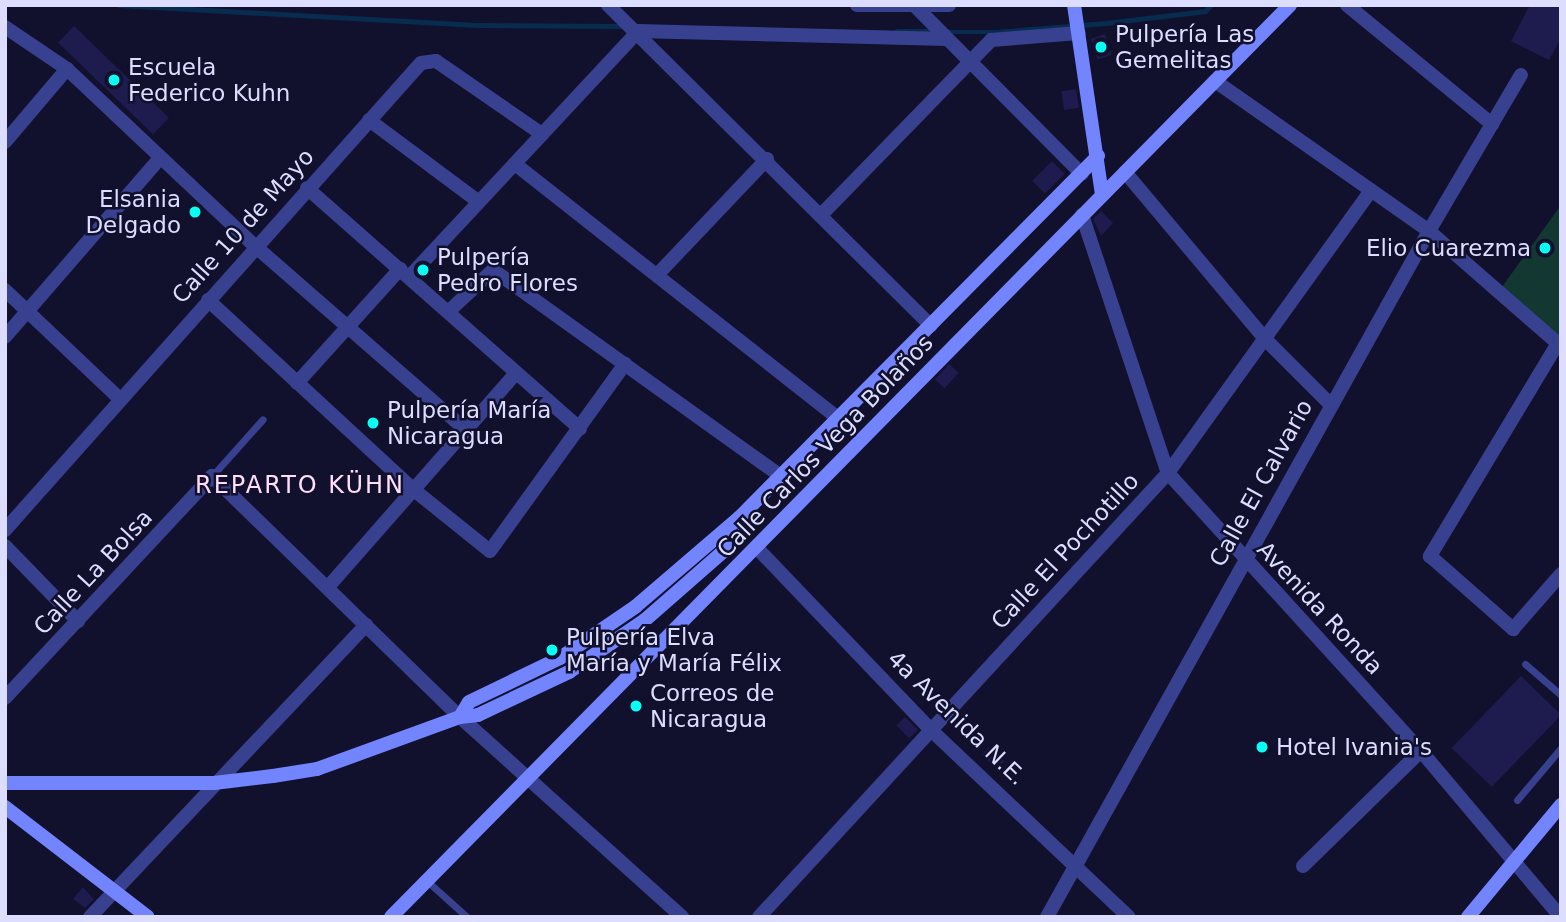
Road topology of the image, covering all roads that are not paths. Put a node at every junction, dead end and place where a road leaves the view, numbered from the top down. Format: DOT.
graph roads {
  1 [pos="857,5"];
  2 [pos="949,5"];
  3 [pos="1290,5"];
  4 [pos="1348,5"];
  5 [pos="915,6"];
  6 [pos="1074,6"];
  7 [pos="611,8"];
  8 [pos="5,27"];
  9 [pos="636,29"];
  10 [pos="1078,30"];
  11 [pos="947,39"];
  12 [pos="970,63"];
  13 [pos="66,69"];
  14 [pos="1521,75"];
  15 [pos="1215,80"];
  16 [pos="369,120"];
  17 [pos="1492,124"];
  18 [pos="542,134"];
  19 [pos="5,142"];
  20 [pos="1098,156"];
  21 [pos="159,159"];
  22 [pos="767,159"];
  23 [pos="515,164"];
  24 [pos="1125,172"];
  25 [pos="1082,174"];
  26 [pos="307,188"];
  27 [pos="1371,190"];
  28 [pos="1102,194"];
  29 [pos="480,202"];
  30 [pos="822,214"];
  31 [pos="1082,215"];
  32 [pos="1429,231"];
  33 [pos="255,246"];
  34 [pos="405,273"];
  35 [pos="657,275"];
  36 [pos="5,290"];
  37 [pos="208,300"];
  38 [pos="28,311"];
  39 [pos="449,312"];
  40 [pos="349,326"];
  41 [pos="932,326"];
  42 [pos="5,337"];
  43 [pos="1265,340"];
  44 [pos="1559,344"];
  45 [pos="625,364"];
  46 [pos="516,373"];
  47 [pos="297,383"];
  48 [pos="120,399"];
  49 [pos="1331,405"];
  50 [pos="263,419"];
  51 [pos="840,420"];
  52 [pos="580,429"];
  53 [pos="467,431"];
  54 [pos="1168,473"];
  55 [pos="212,476"];
  56 [pos="784,478"];
  57 [pos="414,490"];
  58 [pos="744,524"];
  59 [pos="5,530"];
  60 [pos="760,545"];
  61 [pos="5,546"];
  62 [pos="1244,559"];
  63 [pos="1561,574"];
  64 [pos="328,587"];
  65 [pos="78,621"];
  66 [pos="366,625"];
  67 [pos="1525,664"];
  68 [pos="8,689"];
  69 [pos="1561,695"];
  70 [pos="460,717"];
  71 [pos="931,730"];
  72 [pos="1561,748"];
  73 [pos="1421,751"];
  74 [pos="530,780"];
  75 [pos="5,783"];
  76 [pos="215,783"];
  77 [pos="1517,800"];
  78 [pos="1561,805"];
  79 [pos="5,807"];
  80 [pos="1516,860"];
  81 [pos="1078,864"];
  82 [pos="1303,866"];
  83 [pos="427,881"];
  84 [pos="115,890"];
  85 [pos="90,917"];
  86 [pos="148,917"];
  87 [pos="391,917"];
  88 [pos="467,917"];
  89 [pos="682,917"];
  90 [pos="760,917"];
  91 [pos="1047,917"];
  92 [pos="1129,917"];
  93 [pos="1468,917"];
  94 [pos="1561,917"];
  1 -- 5 [label="street"];
  2 -- 5 [label="street"];
  3 -- 15 [label="street, Calle Carlos Vega Bolaños"];
  4 -- 17 [label="street"];
  5 -- 11 [label="street"];
  6 -- 10 [label="street"];
  7 -- 9 [label="street"];
  8 -- 13 [label="street"];
  9 -- 11 [label="street"];
  9 -- 18 [label="street"];
  9 -- 22 [label="street"];
  10 -- 12 [label="street"];
  10 -- 20 [label="street"];
  11 -- 12 [label="street"];
  12 -- 25 [label="street"];
  12 -- 30 [label="street"];
  13 -- 19 [label="street"];
  13 -- 21 [label="street"];
  14 -- 17 [label="street, Calle El Calvario"];
  15 -- 24 [label="street, Calle Carlos Vega Bolaños"];
  15 -- 27 [label="street"];
  16 -- 18 [label="street, Calle 10 de Mayo"];
  16 -- 26 [label="street, Calle 10 de Mayo"];
  16 -- 29 [label="street"];
  17 -- 32 [label="street, Calle El Calvario"];
  18 -- 23 [label="street"];
  20 -- 25 [label="street, Calle Carlos Vega Bolaños"];
  20 -- 28 [label="street"];
  21 -- 33 [label="street"];
  21 -- 38 [label="street"];
  22 -- 30 [label="street"];
  22 -- 35 [label="street"];
  23 -- 29 [label="street"];
  23 -- 35 [label="street"];
  24 -- 28 [label="street, Calle Carlos Vega Bolaños"];
  24 -- 43 [label="street"];
  25 -- 41 [label="street, Calle Carlos Vega Bolaños"];
  26 -- 33 [label="street, Calle 10 de Mayo"];
  26 -- 34 [label="street"];
  27 -- 32 [label="street"];
  27 -- 43 [label="street, Calle El Pochotillo"];
  28 -- 31 [label="street, Calle Carlos Vega Bolaños"];
  29 -- 34 [label="street"];
  30 -- 41 [label="street"];
  31 -- 54 [label="street, Avenida Ronda"];
  31 -- 60 [label="street, Calle Carlos Vega Bolaños"];
  32 -- 44 [label="street"];
  32 -- 49 [label="street, Calle El Calvario"];
  33 -- 37 [label="street, Calle 10 de Mayo"];
  33 -- 40 [label="street"];
  34 -- 39 [label="street"];
  34 -- 40 [label="street"];
  35 -- 51 [label="street"];
  36 -- 38 [label="street"];
  37 -- 47 [label="street"];
  37 -- 48 [label="street, Calle 10 de Mayo"];
  38 -- 42 [label="street"];
  38 -- 48 [label="street"];
  39 -- 45 [label="street"];
  39 -- 46 [label="street"];
  40 -- 47 [label="street"];
  40 -- 53 [label="street"];
  41 -- 51 [label="street, Calle Carlos Vega Bolaños"];
  43 -- 49 [label="street"];
  43 -- 54 [label="street, Calle El Pochotillo"];
  44 -- 63 [label="street"];
  45 -- 52 [label="street"];
  45 -- 56 [label="street"];
  46 -- 52 [label="street"];
  46 -- 53 [label="street"];
  47 -- 57 [label="street"];
  48 -- 59 [label="street, Calle 10 de Mayo"];
  49 -- 62 [label="street, Calle El Calvario"];
  50 -- 55 [label="lane"];
  51 -- 56 [label="street, Calle Carlos Vega Bolaños"];
  52 -- 57 [label="street"];
  53 -- 57 [label="street"];
  54 -- 62 [label="street, Avenida Ronda"];
  54 -- 71 [label="street, Calle El Pochotillo"];
  55 -- 64 [label="street"];
  55 -- 65 [label="street, Calle La Bolsa"];
  56 -- 58 [label="street, Calle Carlos Vega Bolaños"];
  57 -- 64 [label="street"];
  58 -- 60 [label="street"];
  58 -- 70 [label="street, Calle Carlos Vega Bolaños"];
  60 -- 71 [label="street, 4a Avenida N.E."];
  60 -- 74 [label="street, Calle Carlos Vega Bolaños"];
  61 -- 65 [label="street"];
  62 -- 73 [label="street, Avenida Ronda"];
  62 -- 81 [label="street, Calle El Calvario"];
  64 -- 66 [label="street"];
  65 -- 68 [label="street, Calle La Bolsa"];
  66 -- 70 [label="street"];
  66 -- 76 [label="street"];
  67 -- 69 [label="lane"];
  70 -- 74 [label="street"];
  70 -- 76 [label="street, Calle Carlos Vega Bolaños"];
  71 -- 81 [label="street, 4a Avenida N.E."];
  71 -- 90 [label="street, Calle El Pochotillo"];
  72 -- 77 [label="lane"];
  73 -- 80 [label="street, Avenida Ronda"];
  73 -- 82 [label="street"];
  74 -- 83 [label="street, Calle Carlos Vega Bolaños"];
  74 -- 89 [label="street"];
  75 -- 76 [label="street, Calle Carlos Vega Bolaños"];
  76 -- 84 [label="street"];
  78 -- 80 [label="street"];
  79 -- 84 [label="street"];
  80 -- 93 [label="street"];
  80 -- 94 [label="street, Avenida Ronda"];
  81 -- 91 [label="street, Calle El Calvario"];
  81 -- 92 [label="street, 4a Avenida N.E."];
  83 -- 87 [label="street, Calle Carlos Vega Bolaños"];
  83 -- 88 [label="lane"];
  84 -- 85 [label="street"];
  84 -- 86 [label="street"];
}
